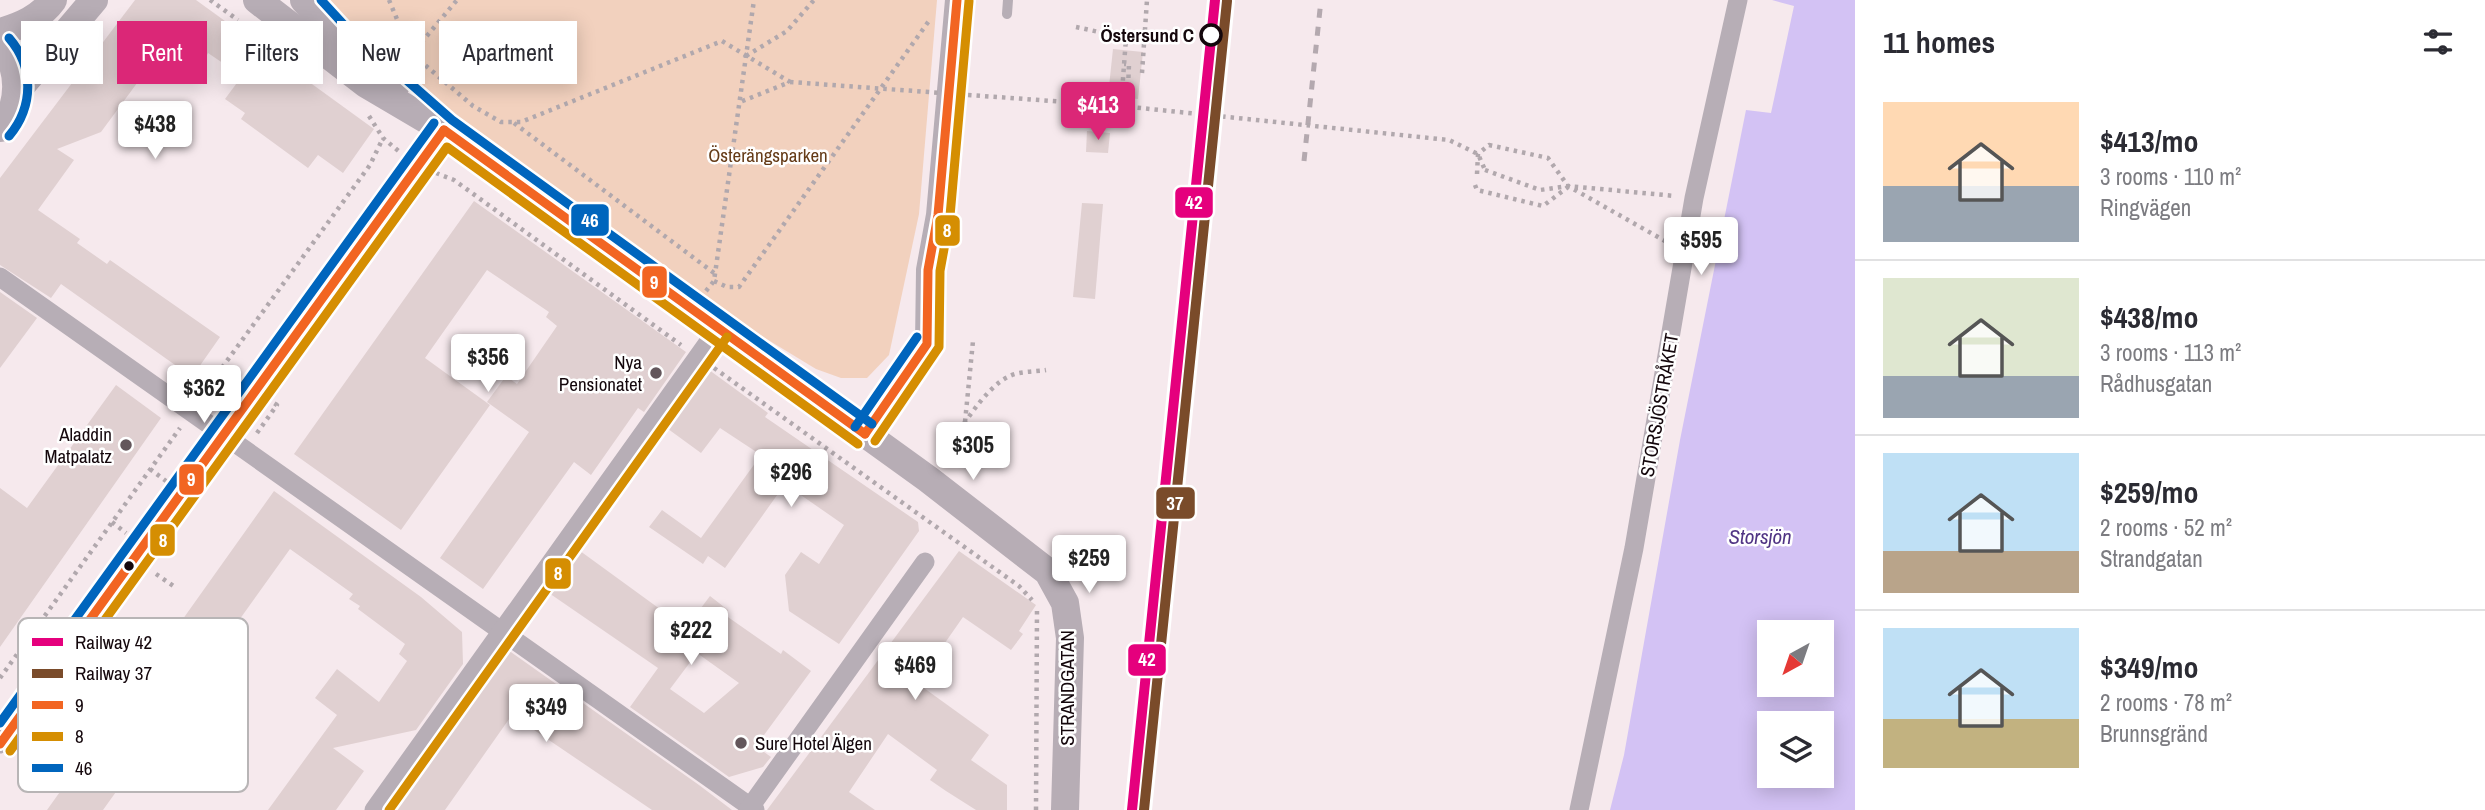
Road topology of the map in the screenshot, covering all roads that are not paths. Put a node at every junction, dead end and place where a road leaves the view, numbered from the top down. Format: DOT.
graph roads {
  1 [pos="53,0"];
  2 [pos="94,0"];
  3 [pos="257,0"];
  4 [pos="304,0"];
  5 [pos="957,0"];
  6 [pos="1008,0"];
  7 [pos="1738,0"];
  8 [pos="1007,14"];
  9 [pos="0,32"];
  10 [pos="0,46"];
  11 [pos="17,90"];
  12 [pos="0,128"];
  13 [pos="444,130"];
  14 [pos="0,277"];
  15 [pos="717,330"];
  16 [pos="222,434"];
  17 [pos="865,434"];
  18 [pos="925,562"];
  19 [pos="90,618"];
  20 [pos="504,631"];
  21 [pos="18,719"];
  22 [pos="0,744"];
  23 [pos="751,809"];
  24 [pos="374,810"];
  25 [pos="1065,810"];
  26 [pos="1579,810"];
  1 -- 9 [label="main road"];
  2 -- 11 [label="main road"];
  3 -- 13 [label="main road"];
  4 -- 13 [label="main road"];
  5 -- 17 [label="street"];
  6 -- 8 [label="lane"];
  7 -- 26 [label="street, STORSJÖSTRÅKET"];
  10 -- 11 [label="main road"];
  11 -- 12 [label="main road"];
  13 -- 15 [label="main road"];
  13 -- 16 [label="street"];
  14 -- 16 [label="street"];
  15 -- 17 [label="main road"];
  15 -- 20 [label="street"];
  16 -- 19 [label="street"];
  16 -- 20 [label="street"];
  17 -- 25 [label="main road, STRANDGATAN"];
  18 -- 23 [label="street"];
  20 -- 23 [label="street"];
  20 -- 24 [label="street"];
  21 -- 22 [label="street"];
}
